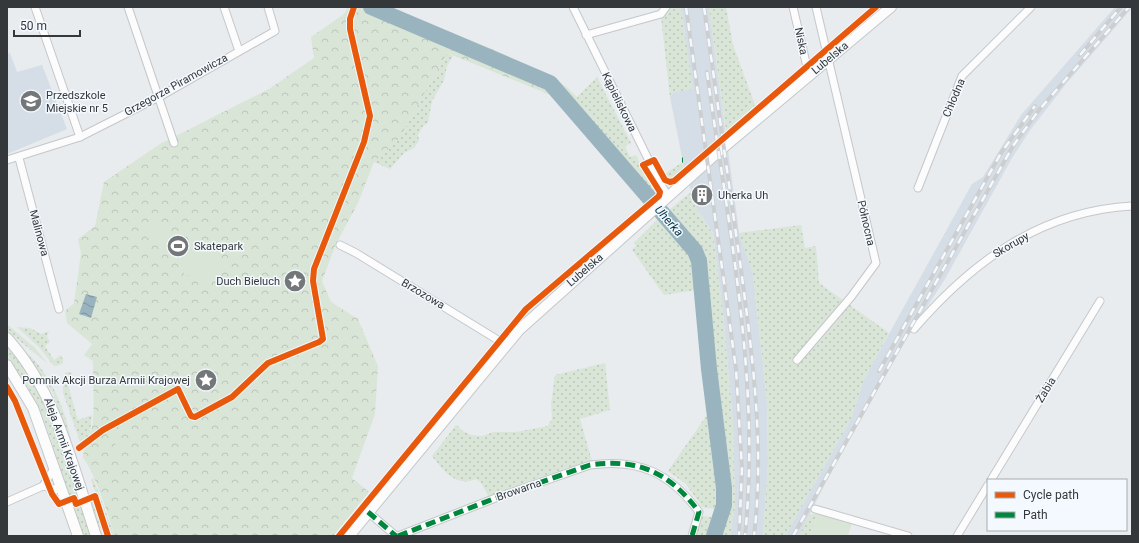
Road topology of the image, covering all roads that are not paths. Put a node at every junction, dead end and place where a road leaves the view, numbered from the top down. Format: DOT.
graph roads {
  1 [pos="35,7"];
  2 [pos="128,7"];
  3 [pos="224,7"];
  4 [pos="268,7"];
  5 [pos="573,7"];
  6 [pos="666,7"];
  7 [pos="793,7"];
  8 [pos="816,7"];
  9 [pos="1031,7"];
  10 [pos="888,8"];
  11 [pos="586,35"];
  12 [pos="239,51"];
  13 [pos="828,60"];
  14 [pos="811,74"];
  15 [pos="159,97"];
  16 [pos="80,137"];
  17 [pos="174,143"];
  18 [pos="19,158"];
  19 [pos="7,160"];
  20 [pos="918,188"];
  21 [pos="666,198"];
  22 [pos="1132,206"];
  23 [pos="340,245"];
  24 [pos="1100,301"];
  25 [pos="59,308"];
  26 [pos="914,329"];
  27 [pos="7,338"];
  28 [pos="506,345"];
  29 [pos="797,360"];
  30 [pos="7,365"];
  31 [pos="55,467"];
  32 [pos="992,479"];
  33 [pos="42,486"];
  34 [pos="987,487"];
  35 [pos="63,491"];
  36 [pos="7,502"];
  37 [pos="815,509"];
  38 [pos="368,512"];
  39 [pos="78,536"];
  40 [pos="96,536"];
  41 [pos="349,536"];
  42 [pos="397,536"];
  43 [pos="692,536"];
  44 [pos="908,536"];
  45 [pos="957,536"];
  1 -- 16 [label="street"];
  2 -- 15 [label="street"];
  3 -- 12 [label="street"];
  4 -- 12 [label="street, Grzegorza Piramowicza"];
  5 -- 11 [label="street, Kąpieliskowa"];
  6 -- 11 [label="street"];
  7 -- 14 [label="street, Niska"];
  8 -- 13 [label="street"];
  9 -- 20 [label="street, Chłodna"];
  10 -- 13 [label="main road, Lubelska"];
  11 -- 21 [label="street, Kąpieliskowa"];
  12 -- 15 [label="street, Grzegorza Piramowicza"];
  13 -- 14 [label="main road, Lubelska"];
  13 -- 29 [label="street, Północna"];
  14 -- 21 [label="main road, Lubelska"];
  15 -- 16 [label="street, Grzegorza Piramowicza"];
  15 -- 17 [label="street"];
  16 -- 18 [label="street, Grzegorza Piramowicza"];
  18 -- 19 [label="street, Grzegorza Piramowicza"];
  18 -- 25 [label="street, Malinowa"];
  21 -- 28 [label="main road, Lubelska"];
  22 -- 26 [label="street, Skorupy"];
  23 -- 28 [label="street, Brzozowa"];
  24 -- 32 [label="street, Żabia"];
  27 -- 40 [label="main road, Aleja Armii Krajowej"];
  28 -- 38 [label="main road, Lubelska"];
  30 -- 31 [label="main road, Aleja Armii Krajowej"];
  31 -- 33 [label="street"];
  31 -- 35 [label="main road, Aleja Armii Krajowej"];
  33 -- 35 [label="street"];
  33 -- 36 [label="street"];
  34 -- 45 [label="street"];
  35 -- 39 [label="main road, Aleja Armii Krajowej"];
  37 -- 44 [label="street"];
  38 -- 41 [label="main road, Lubelska"];
  38 -- 42 [label="street"];
  42 -- 43 [label="street, Browarna"];
}
